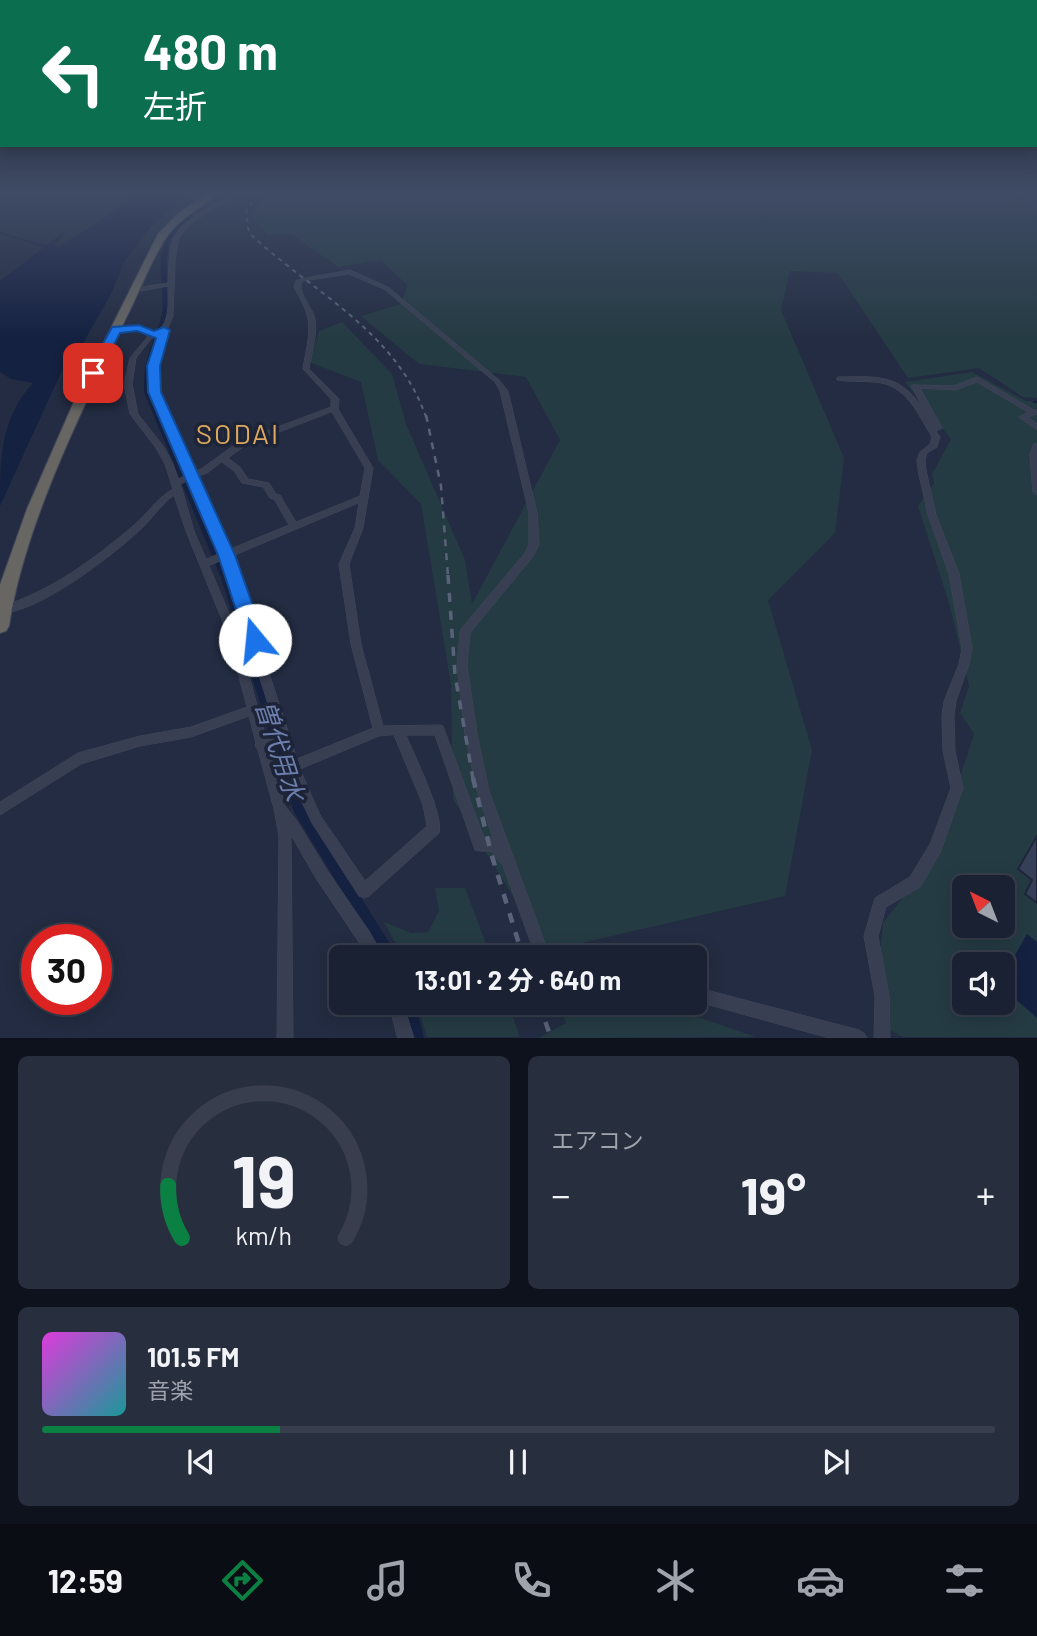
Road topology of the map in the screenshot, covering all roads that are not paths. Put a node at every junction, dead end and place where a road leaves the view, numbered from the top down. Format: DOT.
graph roads {
  1 [pos="160,242"];
  2 [pos="175,242"];
  3 [pos="167,285"];
  4 [pos="135,290"];
  5 [pos="116,329"];
  6 [pos="159,333"];
  7 [pos="839,379"];
  8 [pos="334,408"];
  9 [pos="1035,412"];
  10 [pos="1037,428"];
  11 [pos="931,429"];
  12 [pos="167,444"];
  13 [pos="1037,446"];
  14 [pos="223,458"];
  15 [pos="183,482"];
  16 [pos="1037,492"];
  17 [pos="364,498"];
  18 [pos="294,526"];
  19 [pos="216,559"];
  20 [pos="3,610"];
  21 [pos="0,626"];
  22 [pos="246,643"];
  23 [pos="252,710"];
  24 [pos="398,730"];
  25 [pos="379,731"];
  26 [pos="274,740"];
  27 [pos="293,766"];
  28 [pos="280,808"];
  29 [pos="0,809"];
  30 [pos="511,867"];
  31 [pos="370,945"];
  32 [pos="539,945"];
  33 [pos="707,997"];
  34 [pos="399,1015"];
  35 [pos="285,1038"];
  36 [pos="406,1038"];
  37 [pos="859,1038"];
  38 [pos="882,1038"];
  1 -- 4 [label="highway"];
  2 -- 3 [label="street"];
  3 -- 4 [label="street"];
  3 -- 6 [label="street"];
  4 -- 5 [label="highway"];
  5 -- 6 [label="street"];
  5 -- 20 [label="highway"];
  6 -- 12 [label="street"];
  6 -- 12 [label="street"];
  7 -- 11 [label="street"];
  8 -- 14 [label="street"];
  8 -- 17 [label="street"];
  8 -- 30 [label="street"];
  9 -- 10 [label="street"];
  9 -- 11 [label="street"];
  11 -- 38 [label="street"];
  12 -- 15 [label="street"];
  12 -- 15 [label="street"];
  13 -- 16 [label="street"];
  14 -- 15 [label="street"];
  14 -- 18 [label="street"];
  15 -- 19 [label="street"];
  15 -- 19 [label="street"];
  15 -- 20 [label="street"];
  17 -- 18 [label="street"];
  17 -- 25 [label="street"];
  18 -- 19 [label="street"];
  19 -- 22 [label="street"];
  19 -- 22 [label="street"];
  20 -- 21 [label="highway"];
  22 -- 23 [label="street"];
  22 -- 26 [label="street"];
  23 -- 26 [label="street"];
  23 -- 29 [label="street"];
  24 -- 25 [label="street"];
  24 -- 27 [label="street"];
  24 -- 30 [label="street"];
  25 -- 27 [label="street"];
  26 -- 27 [label="street"];
  26 -- 28 [label="street"];
  28 -- 31 [label="street"];
  28 -- 35 [label="street"];
  30 -- 32 [label="street"];
  33 -- 37 [label="street"];
  34 -- 36 [label="street"];
}
